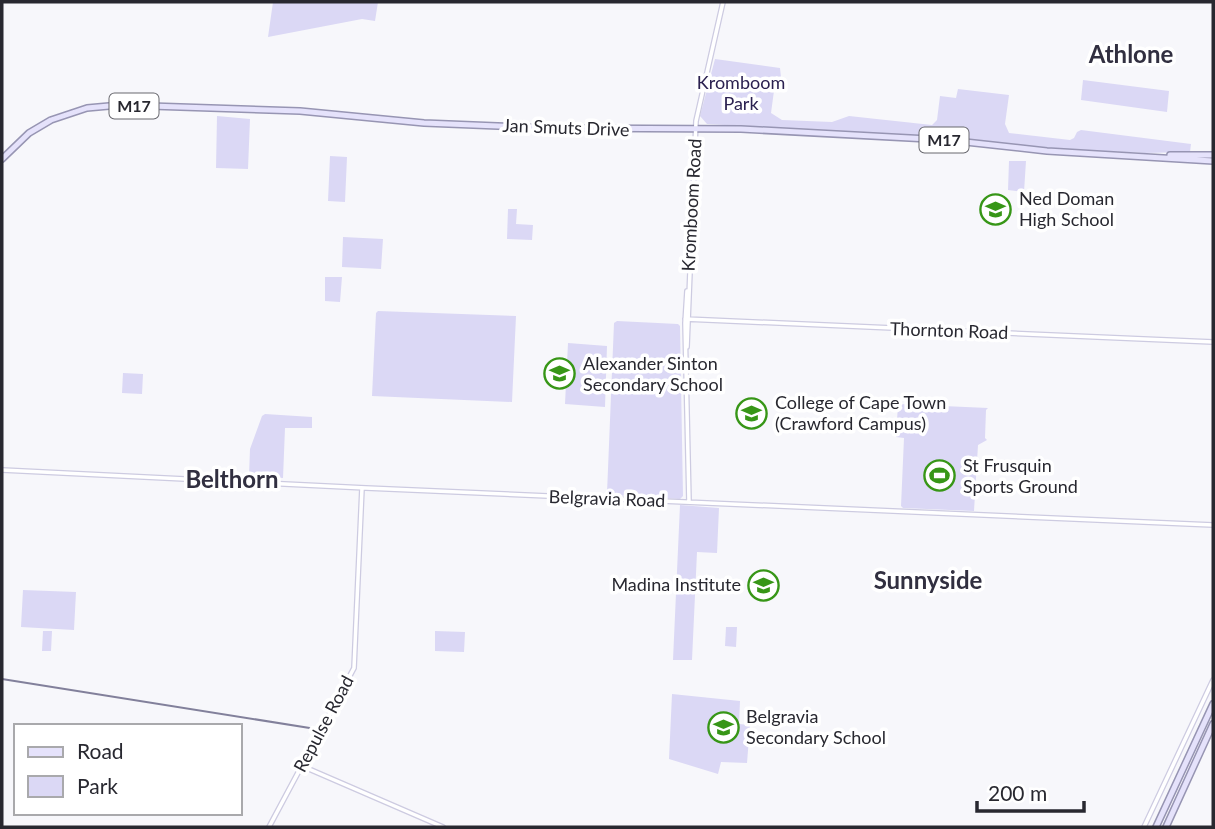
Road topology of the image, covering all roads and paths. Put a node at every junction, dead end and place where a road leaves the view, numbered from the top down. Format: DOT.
graph roads {
  1 [pos="723,2"];
  2 [pos="695,128"];
  3 [pos="1213,155"];
  4 [pos="1146,156"];
  5 [pos="2,159"];
  6 [pos="1213,160"];
  7 [pos="687,319"];
  8 [pos="1213,342"];
  9 [pos="2,470"];
  10 [pos="362,488"];
  11 [pos="689,502"];
  12 [pos="1213,525"];
  13 [pos="1213,680"];
  14 [pos="1213,704"];
  15 [pos="1213,724"];
  16 [pos="302,766"];
  17 [pos="269,827"];
  18 [pos="443,827"];
  19 [pos="1144,827"];
  20 [pos="1156,827"];
  21 [pos="1166,827"];
  1 -- 2 [label="street, Kromboom Road"];
  2 -- 4 [label="main road, Jan Smuts Drive / M17"];
  2 -- 5 [label="main road, Jan Smuts Drive / M17"];
  2 -- 7 [label="street, Kromboom Road"];
  3 -- 4 [label="main road, Jan Smuts Drive / M17"];
  4 -- 6 [label="main road, Jan Smuts Drive / M17"];
  7 -- 8 [label="street, Thornton Road"];
  7 -- 11 [label="street, Kromboom Road"];
  9 -- 10 [label="street, Belgravia Road"];
  10 -- 11 [label="street, Belgravia Road"];
  10 -- 16 [label="street, Repulse Road"];
  11 -- 12 [label="street, Belgravia Road"];
  13 -- 19 [label="street"];
  14 -- 20 [label="main road"];
  15 -- 21 [label="main road"];
  16 -- 17 [label="street, Repulse Road"];
  16 -- 18 [label="street"];
}
